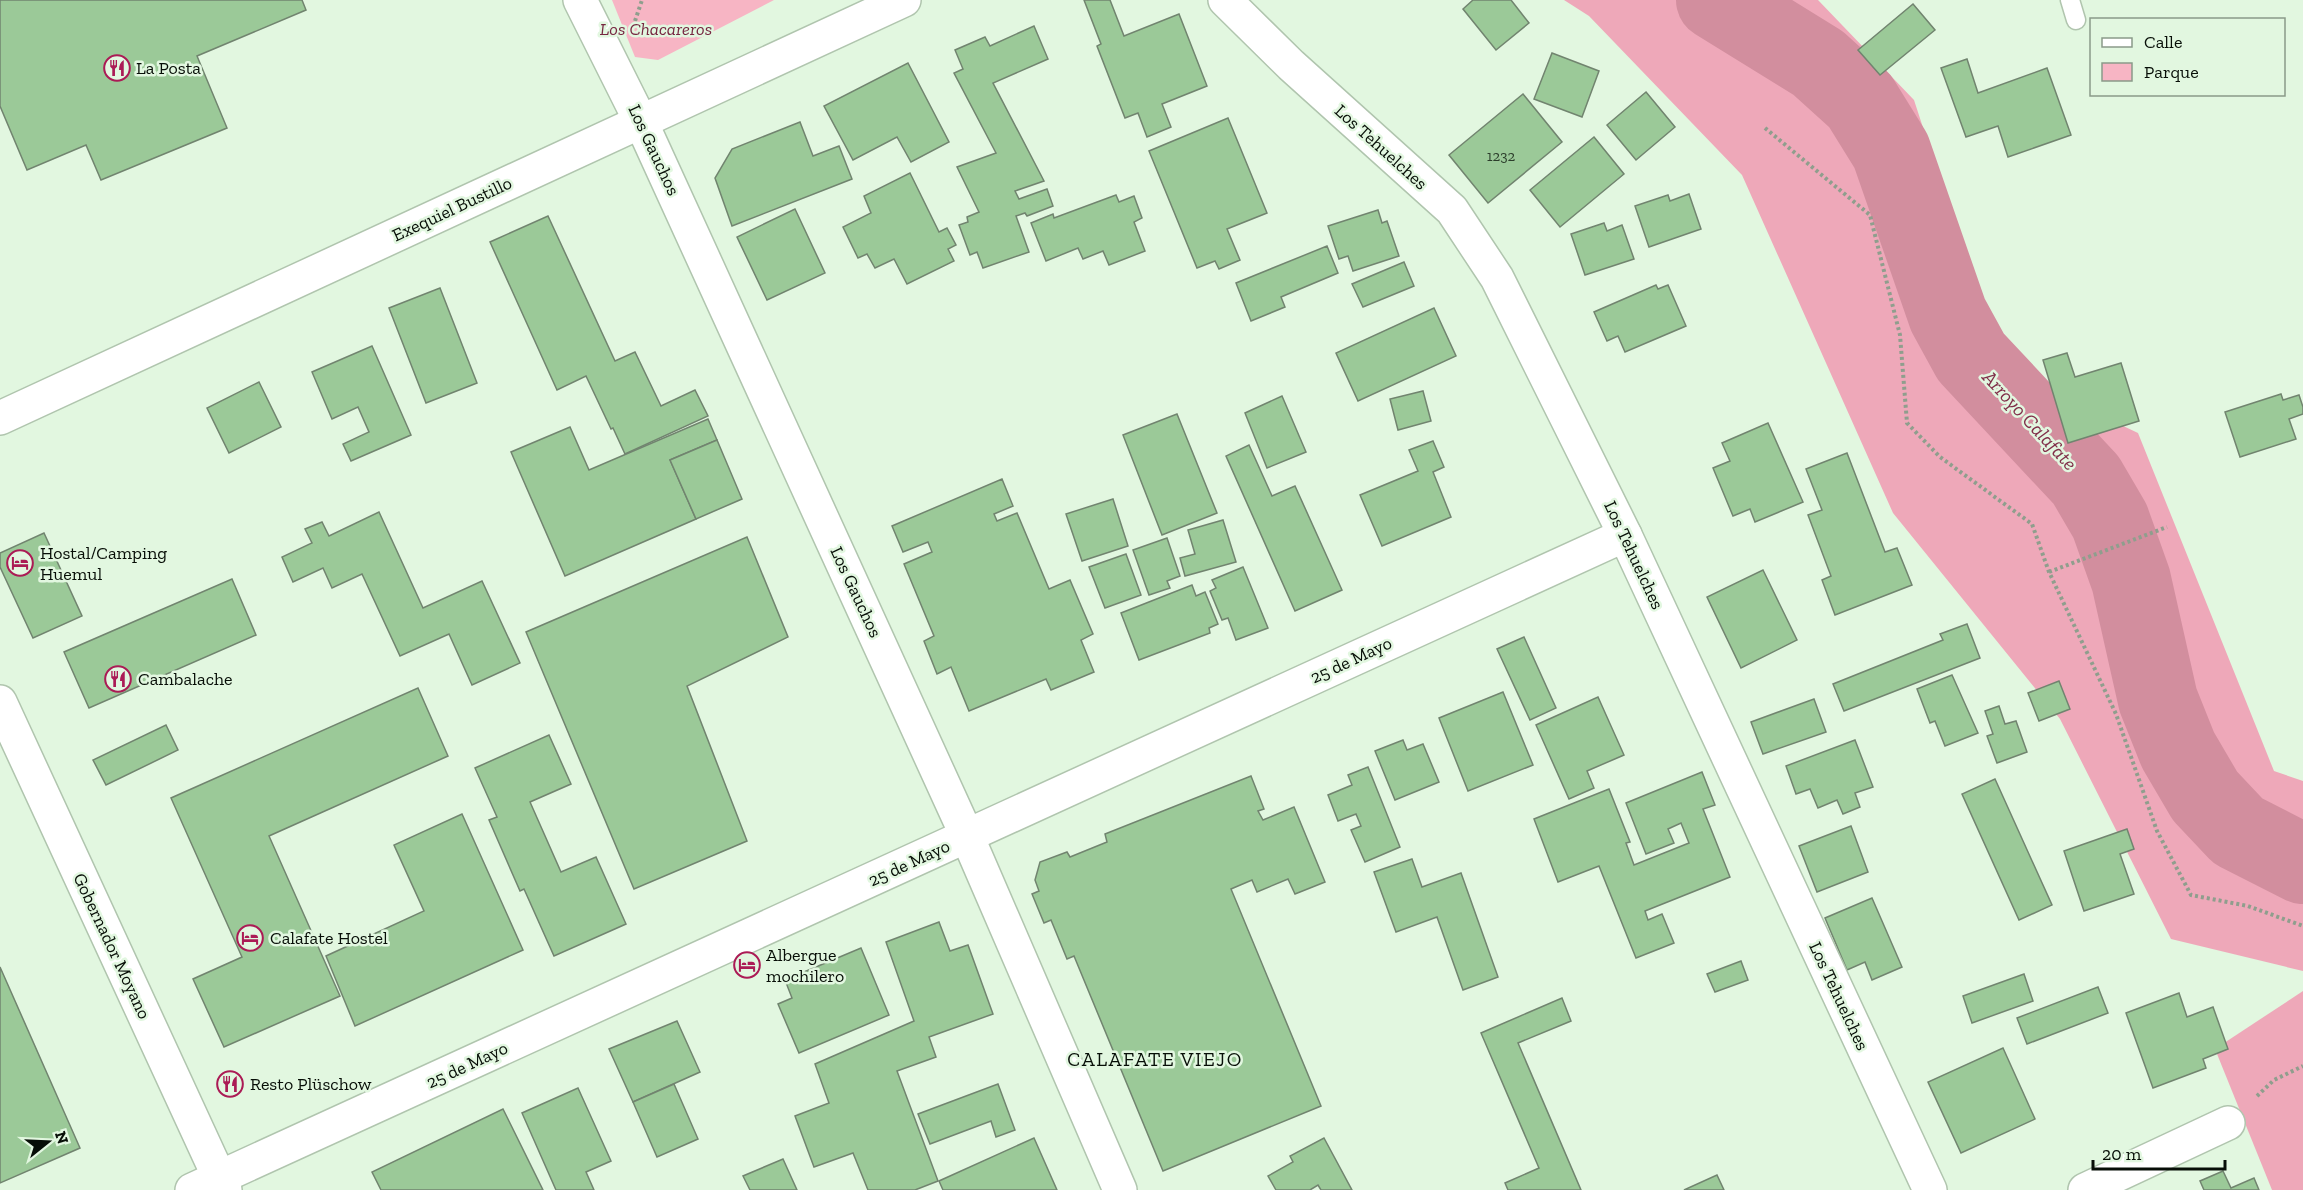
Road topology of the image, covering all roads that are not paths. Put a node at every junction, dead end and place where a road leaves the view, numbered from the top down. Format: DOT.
graph roads {
  1 [pos="580,0"];
  2 [pos="904,0"];
  3 [pos="1225,0"];
  4 [pos="2070,0"];
  5 [pos="2076,20"];
  6 [pos="641,122"];
  7 [pos="0,418"];
  8 [pos="1625,535"];
  9 [pos="0,702"];
  10 [pos="967,836"];
  11 [pos="2228,1123"];
  12 [pos="212,1186"];
  13 [pos="1120,1190"];
  14 [pos="1930,1190"];
  15 [pos="2085,1190"];
  1 -- 6 [label="street, Los Gauchos"];
  2 -- 6 [label="street, Exequiel Bustillo"];
  3 -- 8 [label="street, Los Tehuelches"];
  4 -- 5 [label="lane"];
  6 -- 7 [label="street, Exequiel Bustillo"];
  6 -- 10 [label="street, Los Gauchos"];
  8 -- 10 [label="street, 25 de Mayo"];
  8 -- 14 [label="street, Los Tehuelches"];
  9 -- 12 [label="street, Gobernador Moyano"];
  10 -- 12 [label="street, 25 de Mayo"];
  10 -- 13 [label="street, Los Gauchos"];
  11 -- 15 [label="street"];
}
